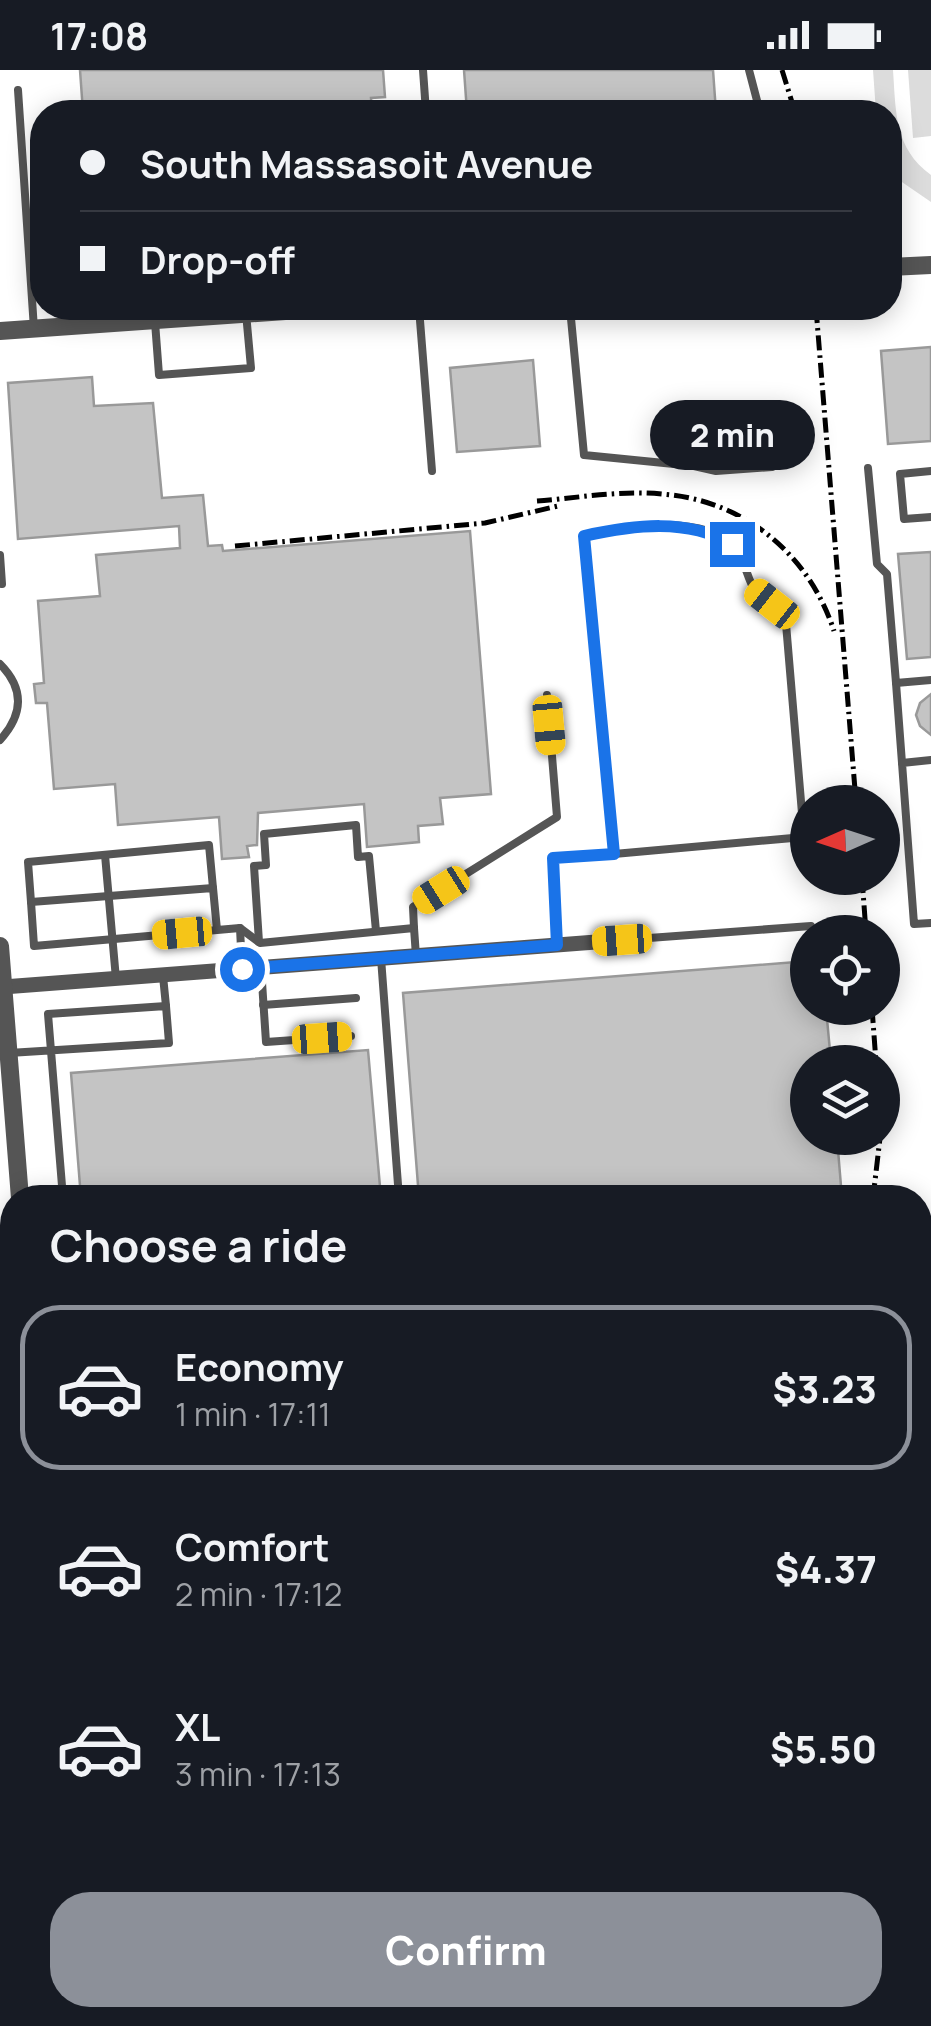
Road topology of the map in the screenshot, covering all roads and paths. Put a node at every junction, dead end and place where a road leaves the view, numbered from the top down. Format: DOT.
graph roads {
  1 [pos="423,70"];
  2 [pos="749,70"];
  3 [pos="18,90"];
  4 [pos="425,100"];
  5 [pos="757,100"];
  6 [pos="931,265"];
  7 [pos="902,267"];
  8 [pos="30,269"];
  9 [pos="33,320"];
  10 [pos="154,320"];
  11 [pos="247,320"];
  12 [pos="420,320"];
  13 [pos="571,320"];
  14 [pos="34,328"];
  15 [pos="0,331"];
  16 [pos="772,468"];
  17 [pos="868,468"];
  18 [pos="432,471"];
  19 [pos="931,471"];
  20 [pos="931,517"];
  21 [pos="0,556"];
  22 [pos="2,584"];
  23 [pos="0,664"];
  24 [pos="931,680"];
  25 [pos="896,683"];
  26 [pos="547,694"];
  27 [pos="0,740"];
  28 [pos="931,760"];
  29 [pos="902,763"];
  30 [pos="614,854"];
  31 [pos="105,855"];
  32 [pos="213,888"];
  33 [pos="108,896"];
  34 [pos="31,902"];
  35 [pos="931,923"];
  36 [pos="240,928"];
  37 [pos="414,928"];
  38 [pos="790,928"];
  39 [pos="216,930"];
  40 [pos="376,931"];
  41 [pos="112,939"];
  42 [pos="622,940"];
  43 [pos="260,942"];
  44 [pos="557,945"];
  45 [pos="0,946"];
  46 [pos="416,956"];
  47 [pos="381,958"];
  48 [pos="261,967"];
  49 [pos="242,969"];
  50 [pos="163,976"];
  51 [pos="116,979"];
  52 [pos="3,987"];
  53 [pos="356,998"];
  54 [pos="263,1005"];
  55 [pos="166,1006"];
  56 [pos="351,1036"];
  57 [pos="50,1050"];
  58 [pos="9,1053"];
  59 [pos="19,1185"];
  60 [pos="62,1185"];
  61 [pos="398,1185"];
  62 [pos="0,1513"];
  63 [pos="0,1526"];
  1 -- 4 [label="lane"];
  2 -- 5 [label="lane"];
  3 -- 8 [label="lane"];
  6 -- 7 [label="street"];
  9 -- 14 [label="lane"];
  10 -- 11 [label="lane"];
  10 -- 14 [label="street"];
  12 -- 18 [label="lane"];
  13 -- 16 [label="lane"];
  14 -- 15 [label="street"];
  17 -- 25 [label="lane"];
  19 -- 20 [label="lane"];
  21 -- 22 [label="lane"];
  23 -- 27 [label="lane"];
  24 -- 25 [label="lane"];
  25 -- 29 [label="lane"];
  26 -- 37 [label="lane"];
  28 -- 29 [label="lane"];
  29 -- 35 [label="lane"];
  30 -- 30 [label="lane"];
  30 -- 44 [label="lane"];
  31 -- 32 [label="lane"];
  31 -- 33 [label="lane"];
  31 -- 34 [label="lane"];
  32 -- 33 [label="lane"];
  32 -- 39 [label="lane"];
  33 -- 34 [label="lane"];
  33 -- 41 [label="lane"];
  34 -- 41 [label="lane"];
  36 -- 39 [label="lane"];
  36 -- 43 [label="lane"];
  36 -- 49 [label="lane"];
  37 -- 40 [label="lane"];
  37 -- 46 [label="lane"];
  38 -- 42 [label="lane"];
  39 -- 41 [label="lane"];
  40 -- 43 [label="lane"];
  40 -- 43 [label="lane"];
  41 -- 51 [label="lane"];
  42 -- 44 [label="street"];
  44 -- 46 [label="street"];
  45 -- 52 [label="street"];
  46 -- 47 [label="street"];
  47 -- 48 [label="street"];
  47 -- 61 [label="lane"];
  48 -- 49 [label="street"];
  48 -- 54 [label="lane"];
  49 -- 50 [label="street"];
  50 -- 51 [label="street"];
  50 -- 55 [label="lane"];
  51 -- 52 [label="street"];
  52 -- 58 [label="street"];
  53 -- 54 [label="lane"];
  54 -- 56 [label="lane"];
  55 -- 57 [label="lane"];
  55 -- 57 [label="lane"];
  57 -- 58 [label="lane"];
  57 -- 60 [label="lane"];
  58 -- 59 [label="street"];
  62 -- 63 [label="lane"];
}
